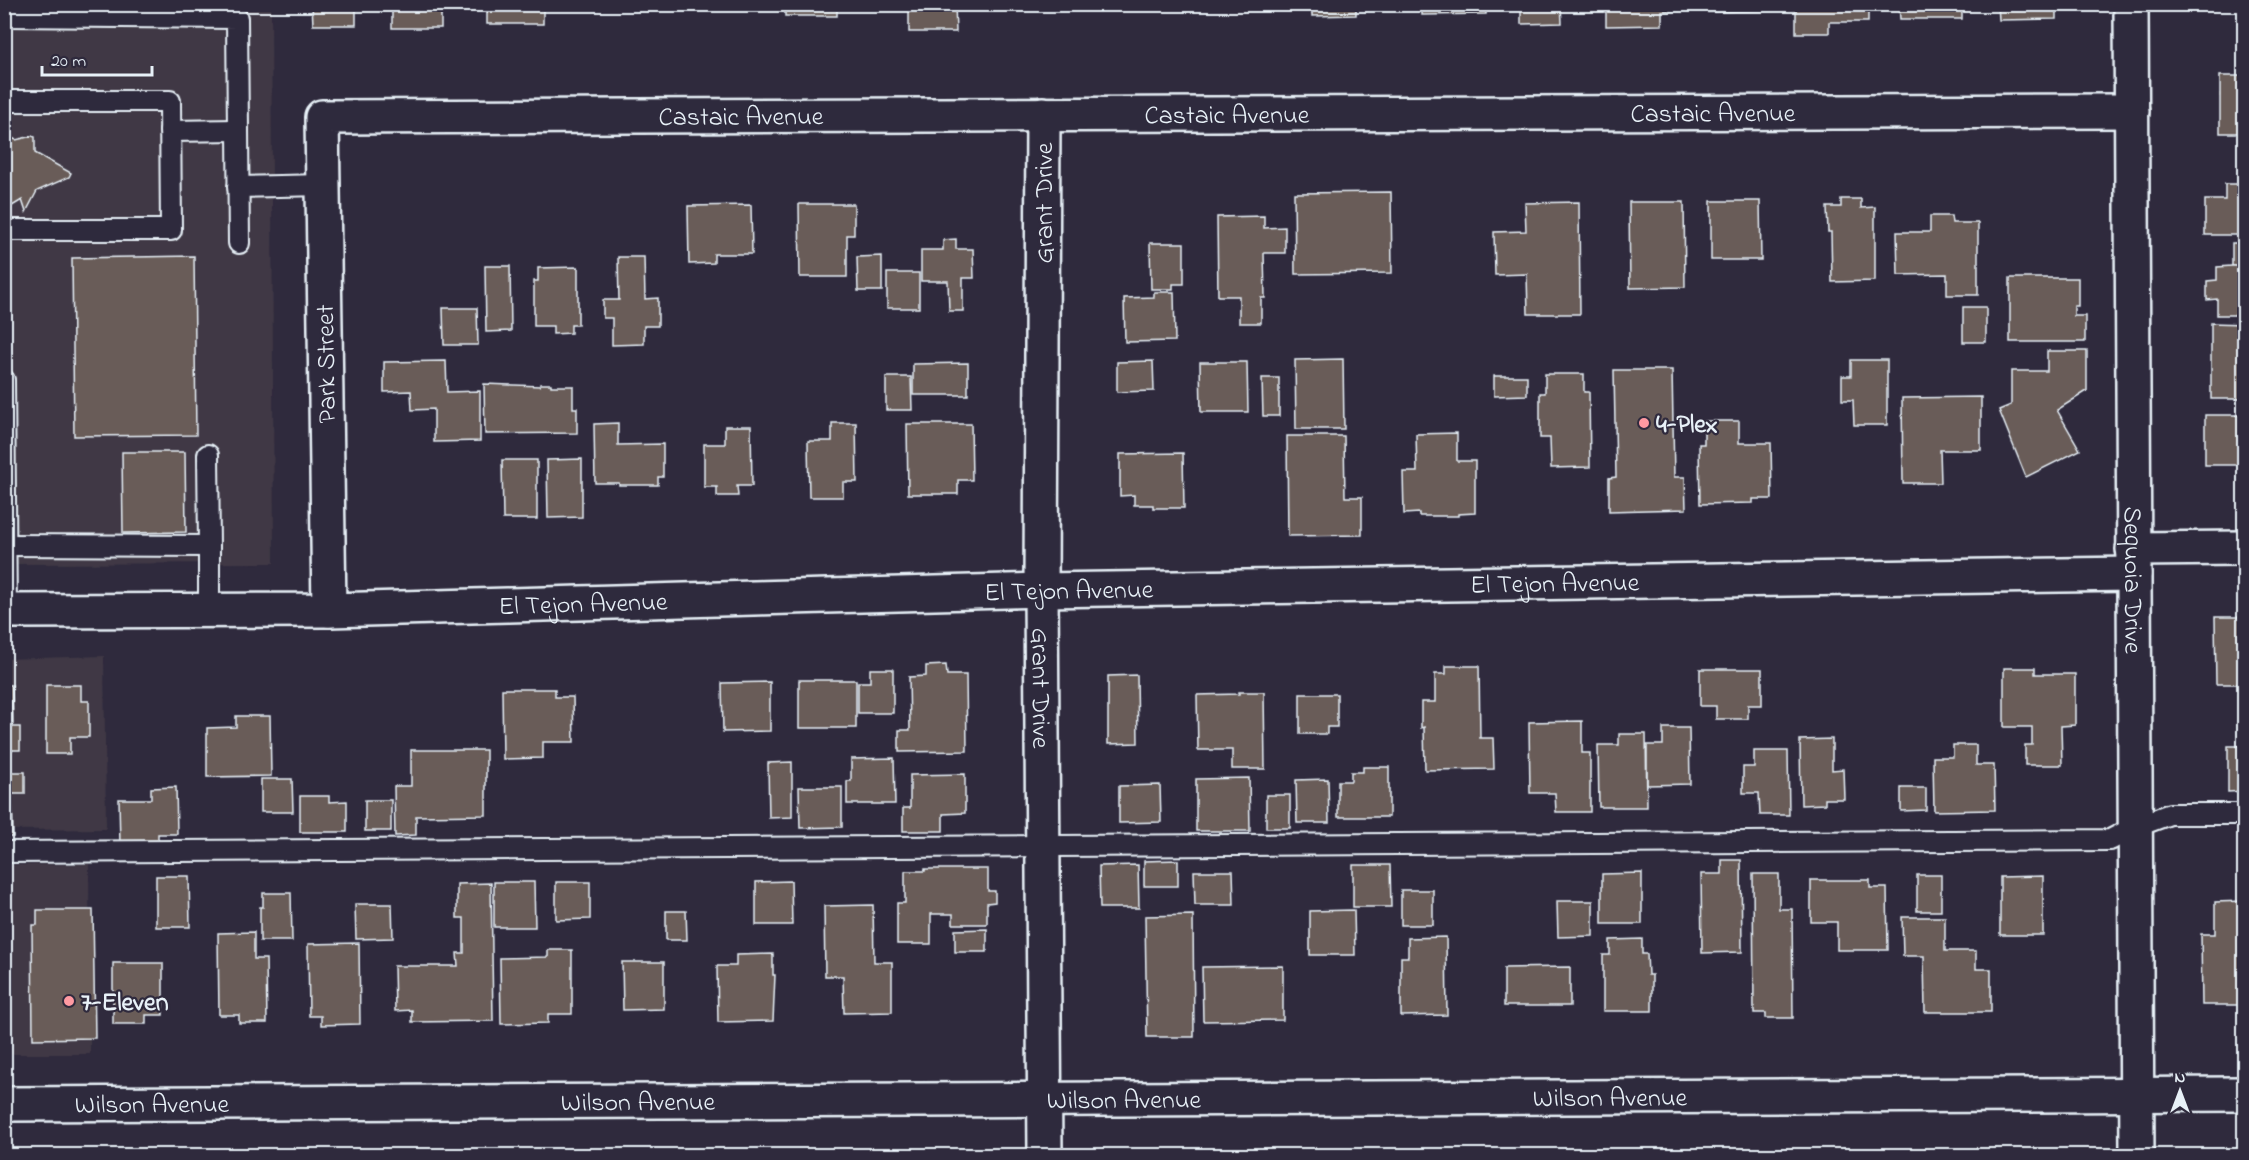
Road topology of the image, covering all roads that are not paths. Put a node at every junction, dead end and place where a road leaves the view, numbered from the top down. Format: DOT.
graph roads {
  1 [pos="2131,4"];
  2 [pos="4,16"];
  3 [pos="4,101"];
  4 [pos="2132,111"];
  5 [pos="1043,114"];
  6 [pos="322,117"];
  7 [pos="238,130"];
  8 [pos="170,131"];
  9 [pos="323,185"];
  10 [pos="238,187"];
  11 [pos="4,230"];
  12 [pos="239,243"];
  13 [pos="4,380"];
  14 [pos="208,455"];
  15 [pos="5,477"];
  16 [pos="6,545"];
  17 [pos="209,546"];
  18 [pos="2244,548"];
  19 [pos="2133,561"];
  20 [pos="1041,590"];
  21 [pos="209,610"];
  22 [pos="329,610"];
  23 [pos="5,611"];
  24 [pos="2244,814"];
  25 [pos="2136,827"];
  26 [pos="1043,845"];
  27 [pos="4,852"];
  28 [pos="2136,1094"];
  29 [pos="2244,1094"];
  30 [pos="1044,1100"];
  31 [pos="4,1104"];
  32 [pos="1045,1155"];
  33 [pos="2137,1155"];
  1 -- 4 [label="street, Sequoia Drive"];
  2 -- 7 [label="lane"];
  3 -- 8 [label="lane"];
  4 -- 5 [label="street, Castaic Avenue"];
  4 -- 19 [label="street, Sequoia Drive"];
  5 -- 6 [label="street, Castaic Avenue"];
  5 -- 20 [label="street, Grant Drive"];
  6 -- 9 [label="street, Park Street"];
  7 -- 8 [label="lane"];
  7 -- 10 [label="lane"];
  8 -- 11 [label="lane"];
  9 -- 10 [label="lane"];
  9 -- 22 [label="street, Park Street"];
  10 -- 12 [label="lane"];
  13 -- 15 [label="lane"];
  14 -- 17 [label="lane"];
  15 -- 16 [label="lane"];
  16 -- 17 [label="lane"];
  16 -- 23 [label="lane"];
  17 -- 21 [label="lane"];
  18 -- 19 [label="street, El Tejon Avenue"];
  19 -- 20 [label="street, El Tejon Avenue"];
  19 -- 25 [label="street, Sequoia Drive"];
  20 -- 22 [label="street, El Tejon Avenue"];
  20 -- 26 [label="street, Grant Drive"];
  21 -- 22 [label="street, El Tejon Avenue"];
  21 -- 23 [label="street, El Tejon Avenue"];
  24 -- 25 [label="lane"];
  25 -- 26 [label="lane"];
  25 -- 28 [label="street, Sequoia Drive"];
  26 -- 27 [label="lane"];
  26 -- 30 [label="street, Grant Drive"];
  28 -- 29 [label="street, Wilson Avenue"];
  28 -- 30 [label="street, Wilson Avenue"];
  28 -- 33 [label="street, Sequoia Drive"];
  30 -- 31 [label="street, Wilson Avenue"];
  30 -- 32 [label="street, Grant Drive"];
}
